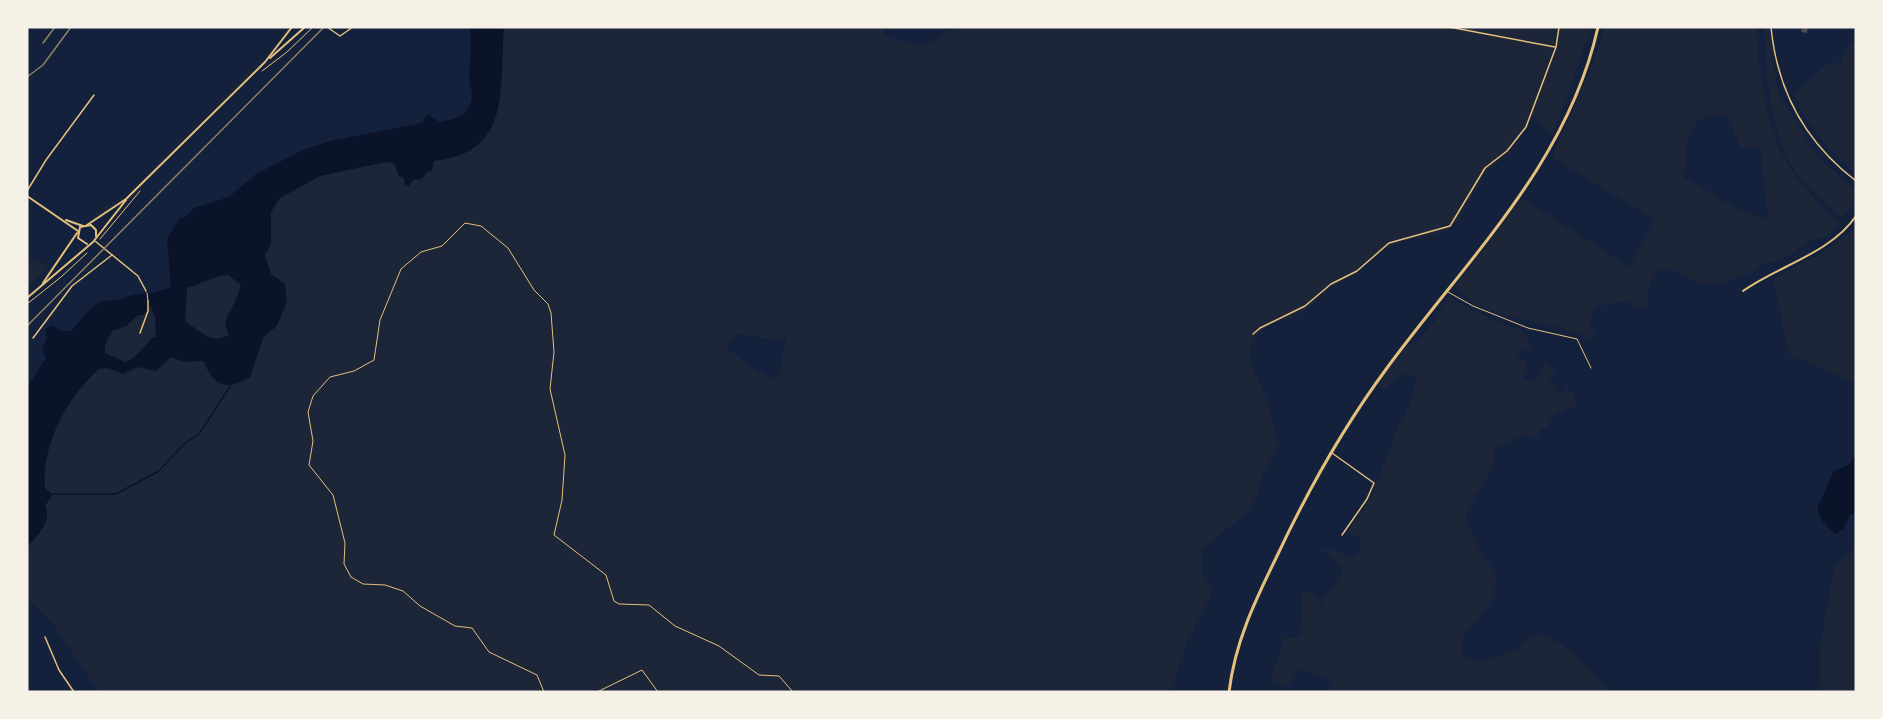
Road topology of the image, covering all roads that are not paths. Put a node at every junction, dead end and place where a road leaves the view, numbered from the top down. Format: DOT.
graph roads {
  1 [pos="292,27"];
  2 [pos="304,27"];
  3 [pos="327,27"];
  4 [pos="353,27"];
  5 [pos="1039,27"];
  6 [pos="1044,27"];
  7 [pos="1449,27"];
  8 [pos="1559,27"];
  9 [pos="1598,27"];
  10 [pos="1771,27"];
  11 [pos="1556,47"];
  12 [pos="265,62"];
  13 [pos="94,95"];
  14 [pos="1856,181"];
  15 [pos="27,191"];
  16 [pos="27,196"];
  17 [pos="126,199"];
  18 [pos="1856,216"];
  19 [pos="63,219"];
  20 [pos="87,225"];
  21 [pos="83,226"];
  22 [pos="77,232"];
  23 [pos="96,236"];
  24 [pos="96,242"];
  25 [pos="87,244"];
  26 [pos="112,255"];
  27 [pos="41,285"];
  28 [pos="146,291"];
  29 [pos="1447,291"];
  30 [pos="1743,291"];
  31 [pos="27,298"];
  32 [pos="148,301"];
  33 [pos="140,333"];
  34 [pos="1253,334"];
  35 [pos="33,338"];
  36 [pos="1591,368"];
  37 [pos="1331,453"];
  38 [pos="1342,535"];
  39 [pos="45,637"];
  40 [pos="74,692"];
  41 [pos="1229,692"];
  1 -- 12 [label="main road"];
  2 -- 12 [label="main road"];
  3 -- 4 [label="street"];
  5 -- 6 [label="street"];
  7 -- 11 [label="street"];
  8 -- 11 [label="street"];
  9 -- 29 [label="main road"];
  10 -- 14 [label="street"];
  11 -- 34 [label="street"];
  12 -- 17 [label="main road"];
  13 -- 15 [label="street"];
  16 -- 19 [label="main road"];
  17 -- 20 [label="main road"];
  17 -- 23 [label="main road"];
  18 -- 30 [label="main road"];
  19 -- 21 [label="main road"];
  19 -- 22 [label="main road"];
  20 -- 21 [label="main road"];
  20 -- 23 [label="main road"];
  21 -- 22 [label="main road"];
  22 -- 25 [label="main road"];
  22 -- 27 [label="main road"];
  23 -- 24 [label="main road"];
  24 -- 25 [label="main road"];
  24 -- 26 [label="street"];
  25 -- 27 [label="main road"];
  26 -- 28 [label="street"];
  26 -- 35 [label="street"];
  27 -- 31 [label="main road"];
  28 -- 32 [label="lane"];
  29 -- 36 [label="lane"];
  29 -- 37 [label="main road"];
  32 -- 33 [label="street"];
  37 -- 38 [label="street"];
  37 -- 41 [label="main road"];
  39 -- 40 [label="street"];
}
